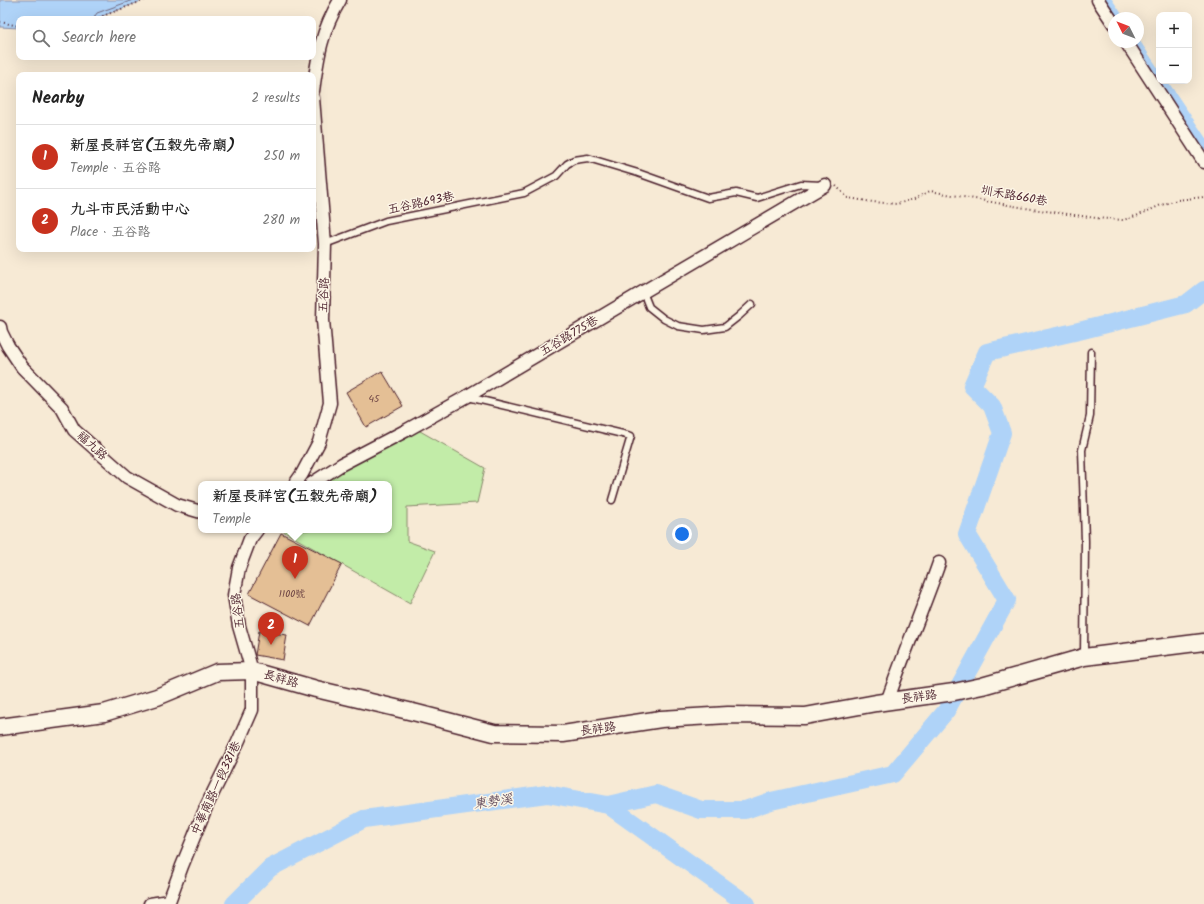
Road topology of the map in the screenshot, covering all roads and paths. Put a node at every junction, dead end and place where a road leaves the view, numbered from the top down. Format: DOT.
graph roads {
  1 [pos="145,0"];
  2 [pos="340,0"];
  3 [pos="1098,0"];
  4 [pos="1108,15"];
  5 [pos="103,16"];
  6 [pos="0,22"];
  7 [pos="16,25"];
  8 [pos="1130,48"];
  9 [pos="316,72"];
  10 [pos="316,134"];
  11 [pos="1204,162"];
  12 [pos="825,185"];
  13 [pos="1204,197"];
  14 [pos="325,244"];
  15 [pos="643,292"];
  16 [pos="752,304"];
  17 [pos="0,327"];
  18 [pos="1090,352"];
  19 [pos="466,397"];
  20 [pos="297,481"];
  21 [pos="316,481"];
  22 [pos="612,500"];
  23 [pos="198,511"];
  24 [pos="255,533"];
  25 [pos="939,563"];
  26 [pos="1204,642"];
  27 [pos="1084,657"];
  28 [pos="252,671"];
  29 [pos="887,702"];
  30 [pos="0,727"];
  31 [pos="169,903"];
  32 [pos="150,904"];
  1 -- 5 [label="path"];
  2 -- 9 [label="street"];
  3 -- 4 [label="street"];
  6 -- 7 [label="path"];
  8 -- 11 [label="street"];
  10 -- 14 [label="street, 五谷路"];
  12 -- 13 [label="path, 圳禾路660巷"];
  12 -- 14 [label="lane, 五谷路693巷"];
  12 -- 15 [label="street, 五谷路775巷"];
  14 -- 20 [label="street, 五谷路"];
  15 -- 16 [label="lane"];
  15 -- 19 [label="street, 五谷路775巷"];
  17 -- 23 [label="street, 福九路"];
  18 -- 27 [label="lane"];
  19 -- 21 [label="street, 五谷路775巷"];
  19 -- 22 [label="lane"];
  24 -- 28 [label="street, 五谷路"];
  25 -- 29 [label="street"];
  26 -- 27 [label="street, 長祥路"];
  27 -- 29 [label="street, 長祥路"];
  28 -- 29 [label="street, 長祥路"];
  28 -- 30 [label="street, 長祥路"];
  28 -- 31 [label="street, 中華南路一段381巷"];
  31 -- 32 [label="street"];
}
